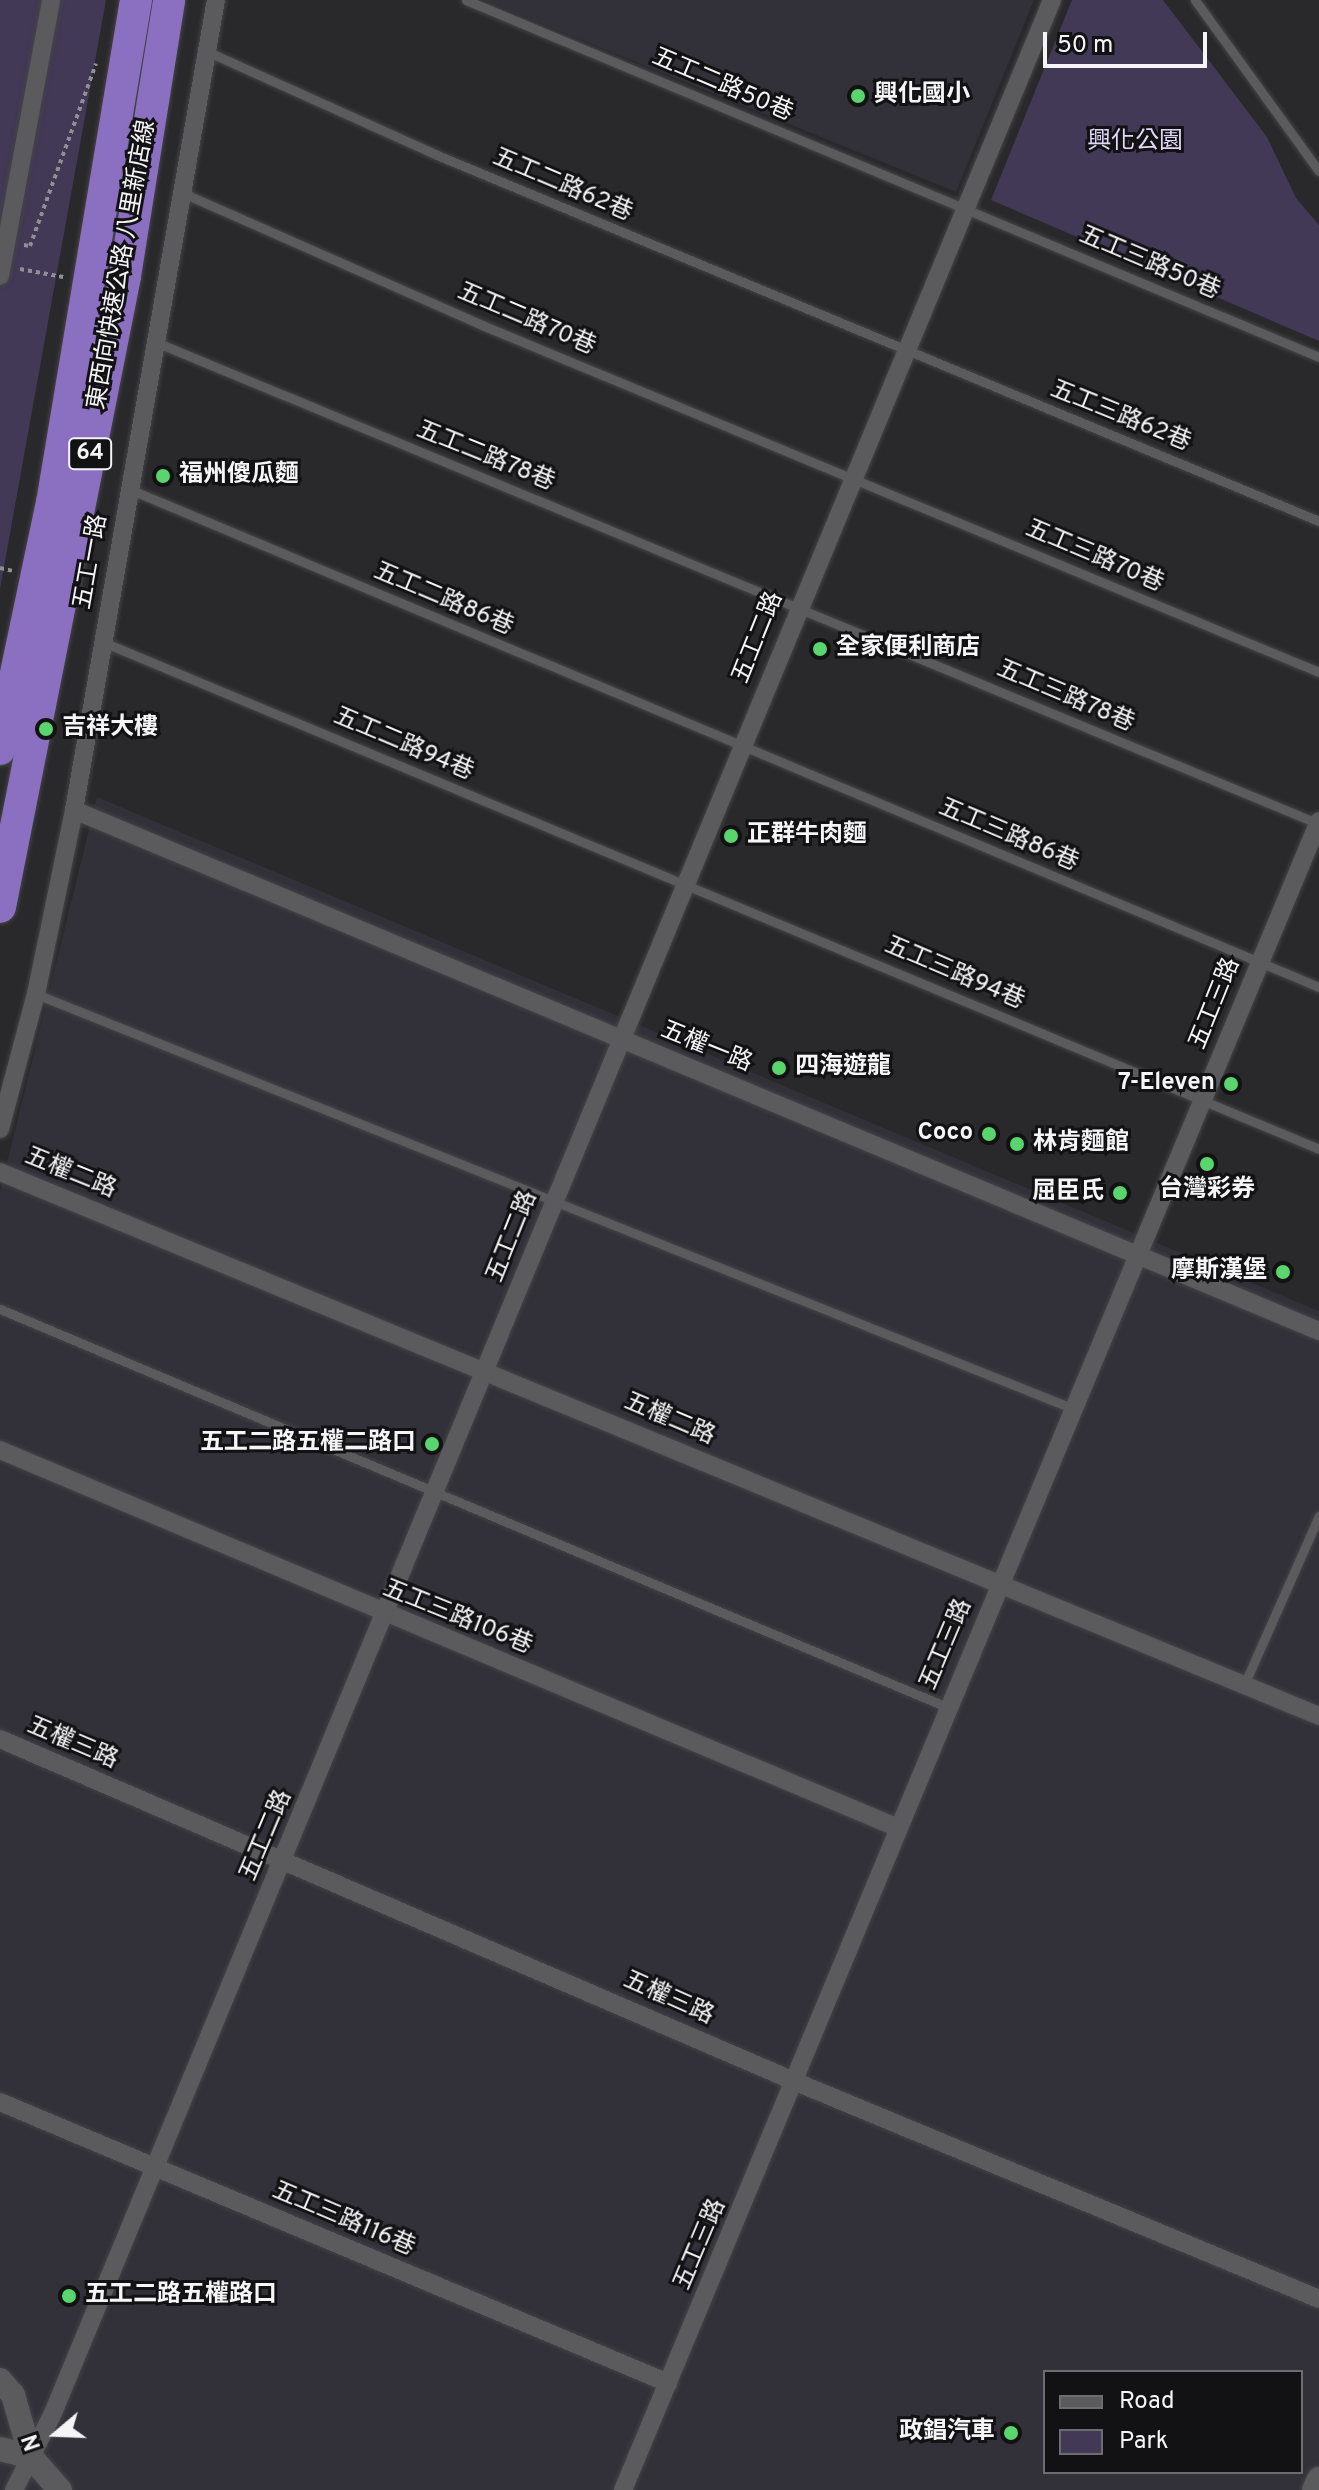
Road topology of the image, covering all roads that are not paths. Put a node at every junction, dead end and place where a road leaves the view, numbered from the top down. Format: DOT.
graph roads {
  1 [pos="51,0"];
  2 [pos="136,0"];
  3 [pos="169,0"];
  4 [pos="216,0"];
  5 [pos="466,0"];
  6 [pos="1052,0"];
  7 [pos="1195,0"];
  8 [pos="206,51"];
  9 [pos="1319,171"];
  10 [pos="185,194"];
  11 [pos="963,208"];
  12 [pos="3,241"];
  13 [pos="1,271"];
  14 [pos="158,343"];
  15 [pos="906,351"];
  16 [pos="1319,357"];
  17 [pos="855,478"];
  18 [pos="129,489"];
  19 [pos="1319,521"];
  20 [pos="797,608"];
  21 [pos="103,642"];
  22 [pos="1319,672"];
  23 [pos="742,748"];
  24 [pos="0,749"];
  25 [pos="74,810"];
  26 [pos="1319,823"];
  27 [pos="689,885"];
  28 [pos="0,907"];
  29 [pos="1260,962"];
  30 [pos="1319,987"];
  31 [pos="36,994"];
  32 [pos="623,1040"];
  33 [pos="1203,1100"];
  34 [pos="0,1129"];
  35 [pos="1319,1149"];
  36 [pos="0,1172"];
  37 [pos="554,1200"];
  38 [pos="1140,1253"];
  39 [pos="0,1309"];
  40 [pos="1319,1331"];
  41 [pos="487,1370"];
  42 [pos="1074,1409"];
  43 [pos="0,1450"];
  44 [pos="436,1492"];
  45 [pos="1319,1516"];
  46 [pos="1000,1583"];
  47 [pos="385,1615"];
  48 [pos="1244,1685"];
  49 [pos="947,1707"];
  50 [pos="1319,1716"];
  51 [pos="0,1739"];
  52 [pos="896,1827"];
  53 [pos="282,1862"];
  54 [pos="796,2082"];
  55 [pos="0,2102"];
  56 [pos="152,2166"];
  57 [pos="1319,2299"];
  58 [pos="0,2380"];
  59 [pos="668,2383"];
  60 [pos="0,2449"];
  61 [pos="31,2457"];
  62 [pos="1319,2479"];
  63 [pos="14,2490"];
  64 [pos="60,2490"];
  65 [pos="623,2490"];
  66 [pos="1314,2490"];
  1 -- 12 [label="street"];
  2 -- 24 [label="highway, 東西向快速公路 八里新店線 / 64, bridge"];
  3 -- 28 [label="highway, 東西向快速公路 八里新店線 / 64, bridge"];
  4 -- 8 [label="street, 五工一路"];
  5 -- 11 [label="lane, 五工二路50巷"];
  6 -- 11 [label="street, 五工二路"];
  7 -- 9 [label="lane"];
  8 -- 10 [label="street, 五工一路"];
  8 -- 15 [label="lane, 五工二路62巷"];
  10 -- 14 [label="street, 五工一路"];
  10 -- 17 [label="lane, 五工二路70巷"];
  11 -- 15 [label="street, 五工二路"];
  11 -- 16 [label="lane, 五工三路50巷"];
  12 -- 13 [label="street"];
  14 -- 18 [label="street, 五工一路"];
  14 -- 20 [label="lane, 五工二路78巷"];
  15 -- 17 [label="street, 五工二路"];
  15 -- 19 [label="lane, 五工三路62巷"];
  17 -- 20 [label="street, 五工二路"];
  17 -- 22 [label="lane, 五工三路70巷"];
  18 -- 21 [label="street, 五工一路"];
  18 -- 23 [label="lane, 五工二路86巷"];
  20 -- 23 [label="street, 五工二路"];
  20 -- 26 [label="lane, 五工三路78巷"];
  21 -- 25 [label="street, 五工一路"];
  21 -- 27 [label="lane, 五工二路94巷"];
  23 -- 27 [label="street, 五工二路"];
  23 -- 29 [label="lane, 五工三路86巷"];
  25 -- 31 [label="street, 五工一路"];
  25 -- 32 [label="street, 五權一路"];
  26 -- 29 [label="street, 五工三路"];
  27 -- 32 [label="street, 五工二路"];
  27 -- 33 [label="lane, 五工三路94巷"];
  29 -- 30 [label="lane, 五工三路86巷"];
  29 -- 33 [label="street, 五工三路"];
  31 -- 34 [label="street, 五工一路"];
  31 -- 37 [label="lane"];
  32 -- 37 [label="street, 五工二路"];
  32 -- 38 [label="street, 五權一路"];
  33 -- 35 [label="lane, 五工三路94巷"];
  33 -- 38 [label="street, 五工三路"];
  36 -- 41 [label="street, 五權二路"];
  37 -- 41 [label="street, 五工二路"];
  37 -- 42 [label="lane"];
  38 -- 40 [label="street, 五權一路"];
  38 -- 42 [label="street, 五工三路"];
  39 -- 44 [label="lane"];
  41 -- 44 [label="street, 五工二路"];
  41 -- 46 [label="street, 五權二路"];
  42 -- 46 [label="street, 五工三路"];
  43 -- 47 [label="street, 五工三路106巷"];
  44 -- 47 [label="street, 五工二路"];
  44 -- 49 [label="lane"];
  45 -- 48 [label="lane"];
  46 -- 48 [label="street, 五權二路"];
  46 -- 49 [label="street, 五工三路"];
  47 -- 52 [label="street, 五工三路106巷"];
  47 -- 53 [label="street, 五工二路"];
  48 -- 50 [label="street, 五權二路"];
  49 -- 52 [label="street, 五工三路"];
  51 -- 53 [label="street, 五權三路"];
  52 -- 54 [label="street, 五工三路"];
  53 -- 54 [label="street, 五權三路"];
  53 -- 56 [label="street, 五工二路"];
  54 -- 57 [label="street, 五權三路"];
  54 -- 59 [label="street, 五工三路"];
  55 -- 56 [label="street, 五工三路116巷"];
  56 -- 59 [label="street, 五工三路116巷"];
  56 -- 61 [label="street, 五工二路"];
  58 -- 61 [label="street"];
  59 -- 65 [label="street, 五工三路"];
  60 -- 61 [label="street"];
  61 -- 63 [label="street, 五工二路"];
  61 -- 64 [label="street"];
  62 -- 66 [label="street"];
}
